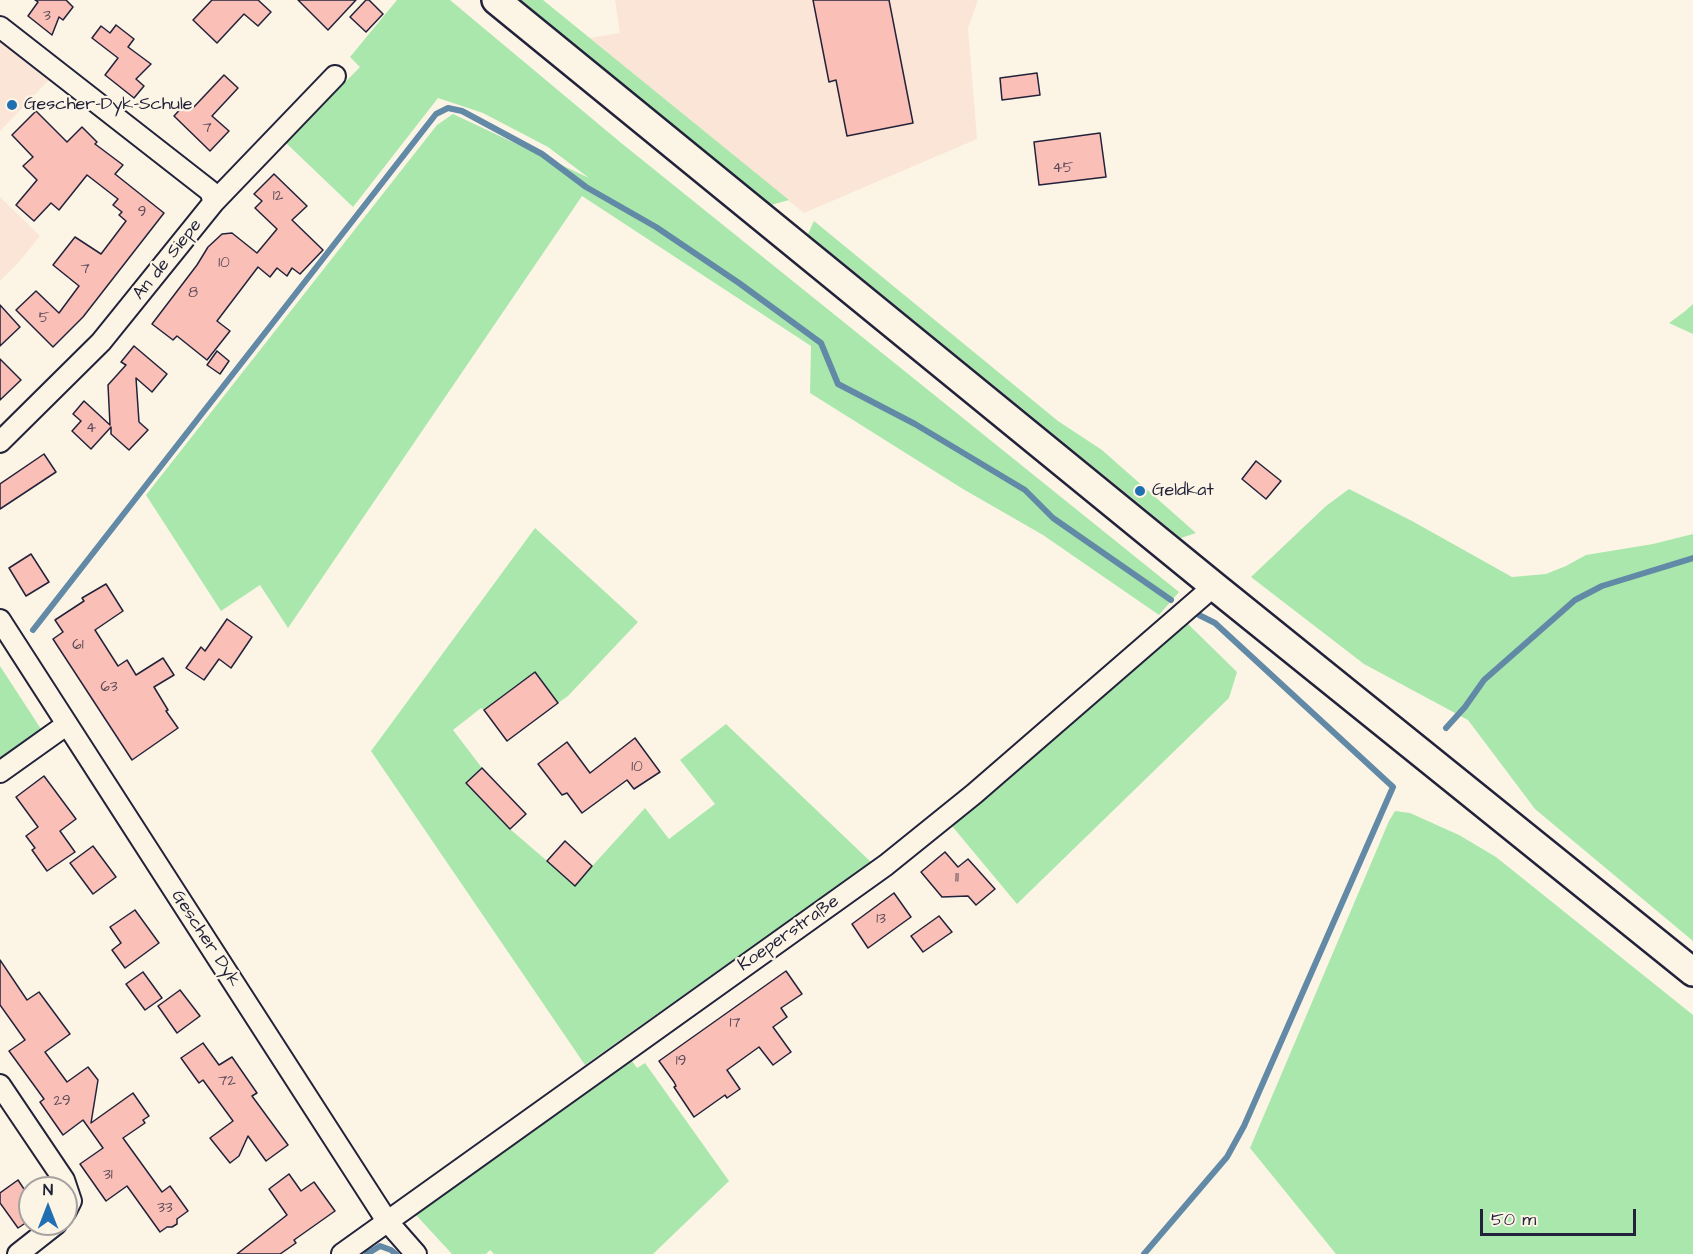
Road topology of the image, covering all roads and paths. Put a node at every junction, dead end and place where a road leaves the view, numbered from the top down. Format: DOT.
graph roads {
  1 [pos="496,0"];
  2 [pos="0,27"];
  3 [pos="335,76"];
  4 [pos="214,202"];
  5 [pos="0,442"];
  6 [pos="1214,586"];
  7 [pos="0,620"];
  8 [pos="66,725"];
  9 [pos="0,772"];
  10 [pos="1693,972"];
  11 [pos="0,1085"];
  12 [pos="60,1176"];
  13 [pos="387,1221"];
  14 [pos="41,1236"];
  15 [pos="18,1254"];
  16 [pos="342,1254"];
  17 [pos="416,1254"];
  1 -- 6 [label="main road"];
  2 -- 4 [label="street"];
  3 -- 4 [label="street, An de Siepe"];
  4 -- 5 [label="street, An de Siepe"];
  6 -- 10 [label="main road"];
  6 -- 13 [label="street, Koeperstraße"];
  7 -- 8 [label="street, Gescher Dyk"];
  8 -- 9 [label="street"];
  8 -- 13 [label="street, Gescher Dyk"];
  11 -- 12 [label="street"];
  13 -- 16 [label="street, Koeperstraße"];
  13 -- 17 [label="street, Gescher Dyk"];
  14 -- 15 [label="street"];
}
